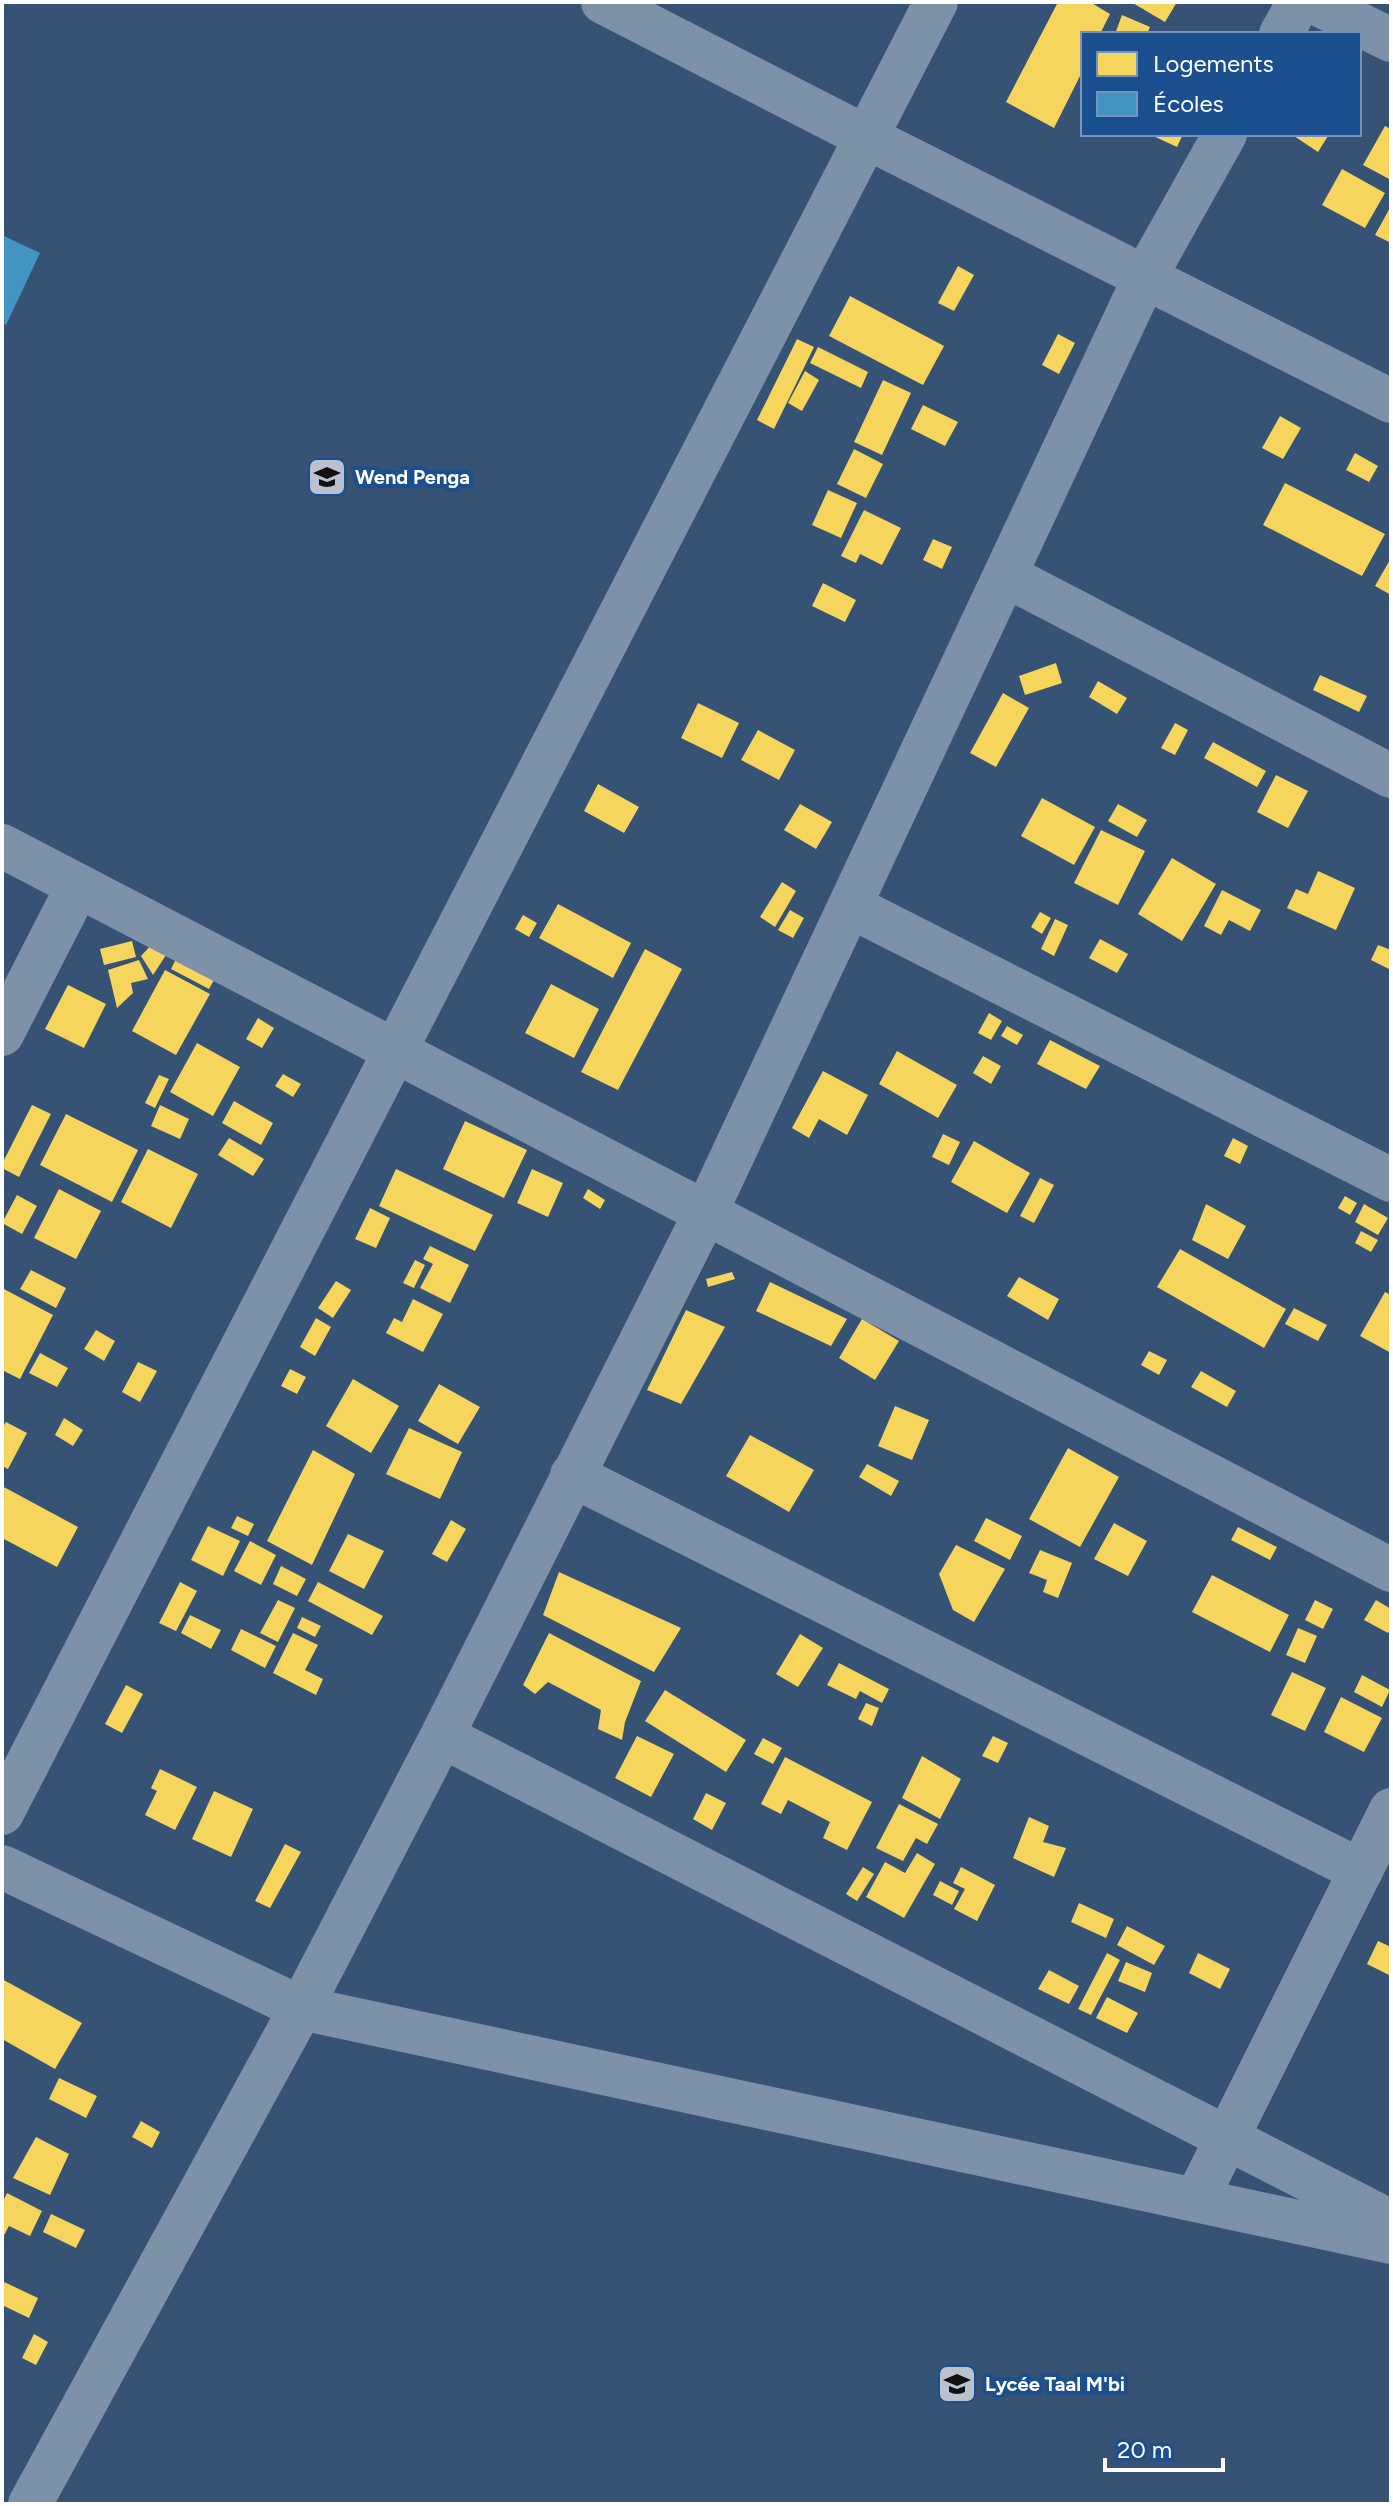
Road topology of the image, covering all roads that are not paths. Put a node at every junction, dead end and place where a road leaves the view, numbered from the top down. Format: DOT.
graph roads {
  1 [pos="603,2"];
  2 [pos="936,2"];
  3 [pos="1299,2"];
  4 [pos="1314,2"];
  5 [pos="1282,32"];
  6 [pos="1391,40"];
  7 [pos="1224,136"];
  8 [pos="866,137"];
  9 [pos="1145,277"];
  10 [pos="1391,401"];
  11 [pos="1005,575"];
  12 [pos="1391,776"];
  13 [pos="2,846"];
  14 [pos="78,886"];
  15 [pos="850,906"];
  16 [pos="2,1034"];
  17 [pos="394,1052"];
  18 [pos="1391,1180"];
  19 [pos="705,1214"];
  20 [pos="572,1475"];
  21 [pos="1391,1570"];
  22 [pos="442,1736"];
  23 [pos="1391,1810"];
  24 [pos="2,1813"];
  25 [pos="2,1867"];
  26 [pos="1361,1871"];
  27 [pos="301,2008"];
  28 [pos="1227,2138"];
  29 [pos="1196,2200"];
  30 [pos="1391,2222"];
  31 [pos="1391,2242"];
  32 [pos="30,2504"];
  1 -- 8 [label="street"];
  2 -- 8 [label="street"];
  3 -- 5 [label="street"];
  4 -- 6 [label="street"];
  7 -- 9 [label="street"];
  8 -- 9 [label="street"];
  8 -- 17 [label="street"];
  9 -- 10 [label="street"];
  9 -- 11 [label="street"];
  11 -- 12 [label="street"];
  11 -- 15 [label="street"];
  13 -- 14 [label="street"];
  14 -- 16 [label="street"];
  14 -- 17 [label="street"];
  15 -- 18 [label="street"];
  15 -- 19 [label="street"];
  17 -- 19 [label="street"];
  17 -- 24 [label="street"];
  19 -- 20 [label="street"];
  19 -- 21 [label="street"];
  20 -- 22 [label="street"];
  20 -- 26 [label="street"];
  22 -- 27 [label="street"];
  22 -- 28 [label="street"];
  23 -- 26 [label="street"];
  25 -- 27 [label="street"];
  26 -- 28 [label="street"];
  27 -- 29 [label="street"];
  27 -- 32 [label="street"];
  28 -- 29 [label="street"];
  28 -- 30 [label="street"];
  29 -- 31 [label="street"];
}
